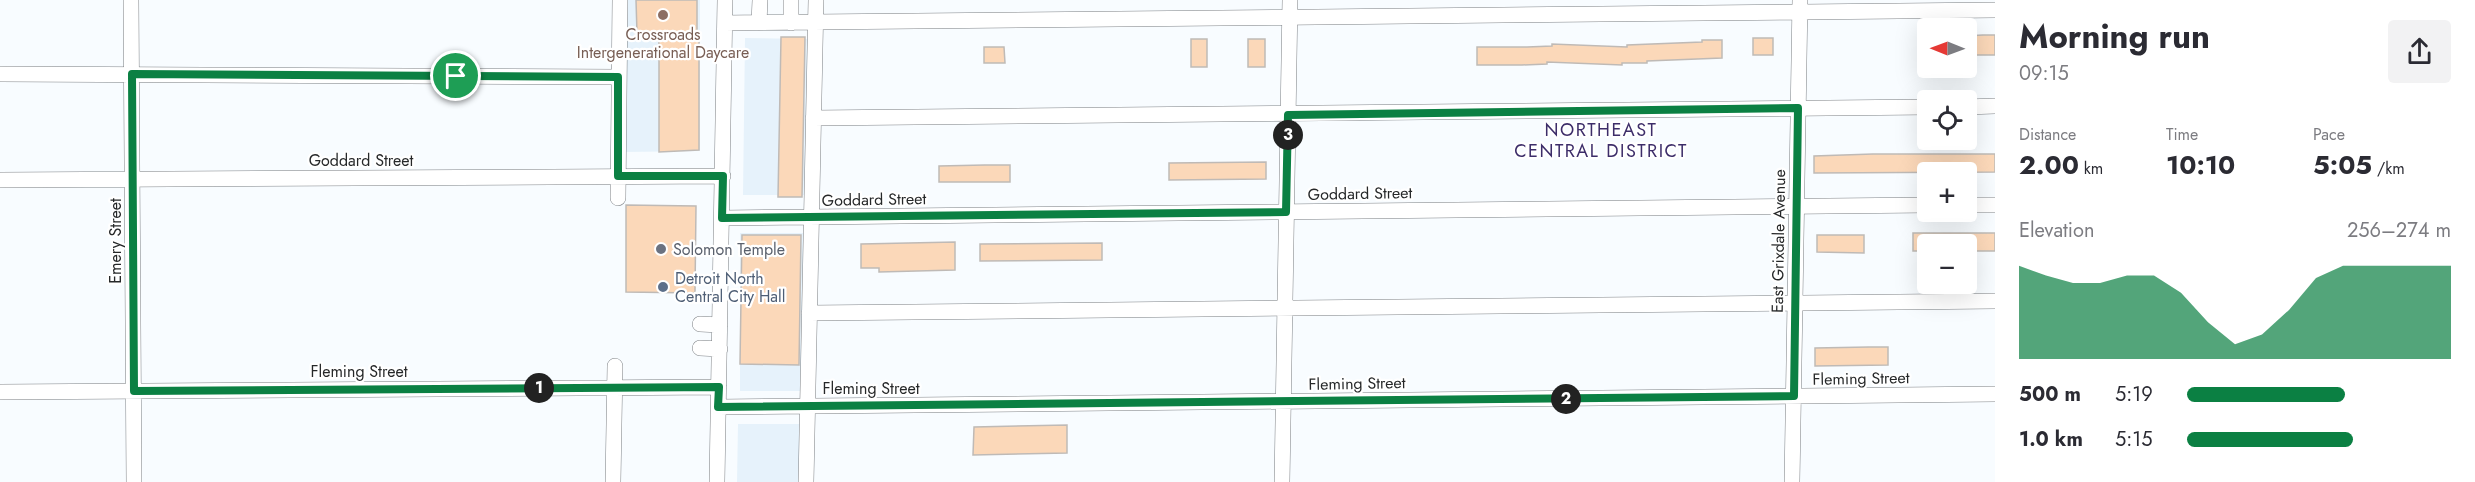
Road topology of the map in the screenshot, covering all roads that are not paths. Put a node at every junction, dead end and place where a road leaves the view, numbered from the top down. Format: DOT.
graph roads {
  1 [pos="131,0"];
  2 [pos="620,0"];
  3 [pos="725,0"];
  4 [pos="759,0"];
  5 [pos="791,0"];
  6 [pos="816,0"];
  7 [pos="1290,0"];
  8 [pos="1800,6"];
  9 [pos="1995,10"];
  10 [pos="1290,18"];
  11 [pos="725,23"];
  12 [pos="759,23"];
  13 [pos="791,23"];
  14 [pos="815,23"];
  15 [pos="0,74"];
  16 [pos="132,74"];
  17 [pos="618,77"];
  18 [pos="1995,106"];
  19 [pos="1917,107"];
  20 [pos="1977,107"];
  21 [pos="1798,108"];
  22 [pos="1288,115"];
  23 [pos="813,118"];
  24 [pos="618,176"];
  25 [pos="723,176"];
  26 [pos="0,180"];
  27 [pos="132,180"];
  28 [pos="618,198"];
  29 [pos="1995,204"];
  30 [pos="1917,205"];
  31 [pos="1977,205"];
  32 [pos="1797,207"];
  33 [pos="1286,212"];
  34 [pos="722,218"];
  35 [pos="812,218"];
  36 [pos="1995,301"];
  37 [pos="1795,302"];
  38 [pos="1284,308"];
  39 [pos="810,313"];
  40 [pos="700,324"];
  41 [pos="720,325"];
  42 [pos="700,348"];
  43 [pos="720,349"];
  44 [pos="615,366"];
  45 [pos="719,387"];
  46 [pos="614,388"];
  47 [pos="134,391"];
  48 [pos="0,392"];
  49 [pos="1995,394"];
  50 [pos="1794,396"];
  51 [pos="1283,402"];
  52 [pos="807,406"];
  53 [pos="718,407"];
  54 [pos="134,482"];
  55 [pos="613,482"];
  56 [pos="717,482"];
  57 [pos="806,482"];
  58 [pos="1282,482"];
  59 [pos="1792,482"];
  1 -- 16 [label="street, Emery Street"];
  2 -- 17 [label="street"];
  3 -- 11 [label="street"];
  4 -- 12 [label="street"];
  5 -- 13 [label="street"];
  6 -- 14 [label="street"];
  7 -- 10 [label="street"];
  8 -- 9 [label="street"];
  8 -- 10 [label="street"];
  8 -- 21 [label="street, East Grixdale Avenue"];
  10 -- 14 [label="street"];
  10 -- 22 [label="street"];
  11 -- 12 [label="street"];
  11 -- 25 [label="street"];
  12 -- 13 [label="street"];
  13 -- 14 [label="street"];
  14 -- 23 [label="street"];
  15 -- 16 [label="street"];
  16 -- 17 [label="street"];
  16 -- 27 [label="street, Emery Street"];
  17 -- 24 [label="street"];
  18 -- 20 [label="street"];
  19 -- 21 [label="street"];
  21 -- 22 [label="street"];
  21 -- 32 [label="street, East Grixdale Avenue"];
  22 -- 23 [label="street"];
  22 -- 33 [label="street"];
  23 -- 35 [label="street"];
  24 -- 25 [label="street, Goddard Street"];
  24 -- 27 [label="street, Goddard Street"];
  24 -- 28 [label="street"];
  25 -- 34 [label="street"];
  26 -- 27 [label="street, Goddard Street"];
  27 -- 47 [label="street, Emery Street"];
  29 -- 31 [label="street"];
  30 -- 32 [label="street, Goddard Street"];
  32 -- 33 [label="street, Goddard Street"];
  32 -- 37 [label="street, East Grixdale Avenue"];
  33 -- 35 [label="street, Goddard Street"];
  33 -- 38 [label="street"];
  34 -- 35 [label="street, Goddard Street"];
  34 -- 41 [label="street"];
  35 -- 39 [label="street"];
  36 -- 37 [label="street"];
  37 -- 38 [label="street"];
  37 -- 50 [label="street, East Grixdale Avenue"];
  38 -- 39 [label="street"];
  38 -- 51 [label="street"];
  39 -- 52 [label="street"];
  40 -- 41 [label="street"];
  41 -- 43 [label="street"];
  42 -- 43 [label="street"];
  43 -- 45 [label="street"];
  44 -- 46 [label="street"];
  45 -- 46 [label="street, Fleming Street"];
  45 -- 53 [label="street"];
  46 -- 47 [label="street, Fleming Street"];
  46 -- 55 [label="street"];
  47 -- 48 [label="street, Fleming Street"];
  47 -- 54 [label="street, Emery Street"];
  49 -- 50 [label="street, Fleming Street"];
  50 -- 51 [label="street, Fleming Street"];
  50 -- 59 [label="street, East Grixdale Avenue"];
  51 -- 52 [label="street, Fleming Street"];
  51 -- 58 [label="street"];
  52 -- 53 [label="street, Fleming Street"];
  52 -- 57 [label="street"];
  53 -- 56 [label="street"];
}
